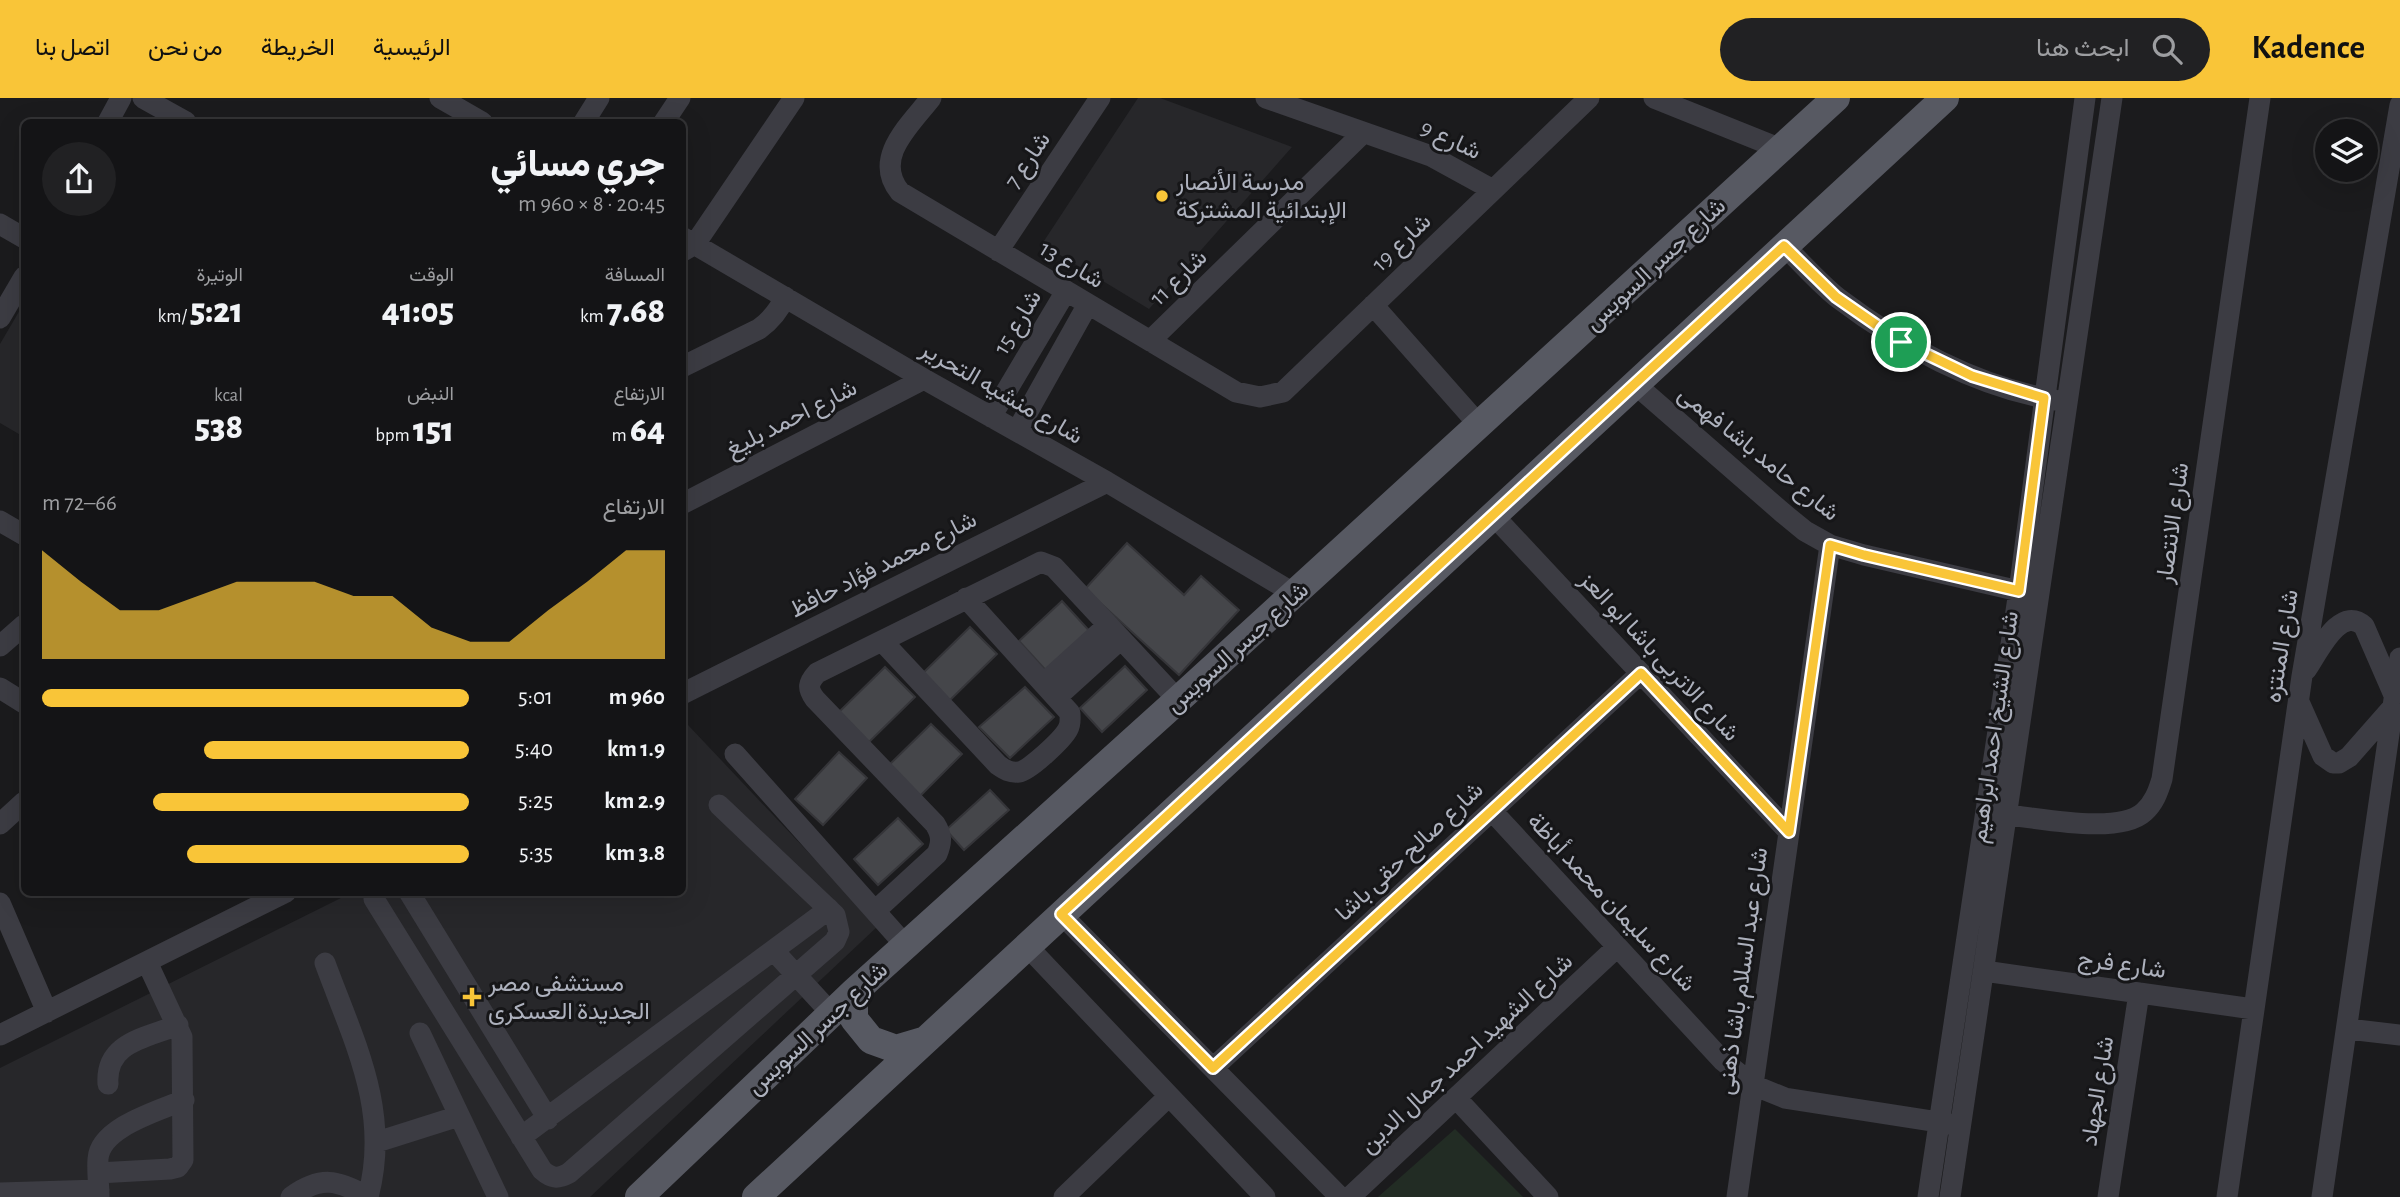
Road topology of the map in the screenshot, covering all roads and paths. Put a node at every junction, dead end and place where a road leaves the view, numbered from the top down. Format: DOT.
graph roads {
  1 [pos="121,98"];
  2 [pos="143,98"];
  3 [pos="599,98"];
  4 [pos="680,98"];
  5 [pos="794,98"];
  6 [pos="930,98"];
  7 [pos="1100,98"];
  8 [pos="1266,98"];
  9 [pos="1589,98"];
  10 [pos="1654,98"];
  11 [pos="1836,98"];
  12 [pos="1945,98"];
  13 [pos="2085,98"];
  14 [pos="2112,98"];
  15 [pos="2260,98"];
  16 [pos="445,99"];
  17 [pos="2400,105"];
  18 [pos="110,119"];
  19 [pos="181,119"];
  20 [pos="477,119"];
  21 [pos="586,119"];
  22 [pos="666,119"];
  23 [pos="1363,133"];
  24 [pos="1781,149"];
  25 [pos="1493,190"];
  26 [pos="0,224"];
  27 [pos="21,236"];
  28 [pos="687,244"];
  29 [pos="1784,246"];
  30 [pos="998,251"];
  31 [pos="21,281"];
  32 [pos="1066,291"];
  33 [pos="785,297"];
  34 [pos="1088,304"];
  35 [pos="1373,305"];
  36 [pos="0,318"];
  37 [pos="1150,341"];
  38 [pos="686,365"];
  39 [pos="924,379"];
  40 [pos="1635,384"];
  41 [pos="1236,393"];
  42 [pos="2044,398"];
  43 [pos="2068,402"];
  44 [pos="992,417"];
  45 [pos="1480,426"];
  46 [pos="1017,431"];
  47 [pos="1107,482"];
  48 [pos="686,502"];
  49 [pos="1493,515"];
  50 [pos="0,521"];
  51 [pos="21,534"];
  52 [pos="1830,545"];
  53 [pos="2019,591"];
  54 [pos="1295,594"];
  55 [pos="966,598"];
  56 [pos="21,628"];
  57 [pos="1115,632"];
  58 [pos="882,641"];
  59 [pos="0,646"];
  60 [pos="2400,658"];
  61 [pos="1641,673"];
  62 [pos="2302,676"];
  63 [pos="0,688"];
  64 [pos="1051,690"];
  65 [pos="686,692"];
  66 [pos="21,701"];
  67 [pos="1178,701"];
  68 [pos="2299,702"];
  69 [pos="2394,702"];
  70 [pos="734,754"];
  71 [pos="21,805"];
  72 [pos="719,805"];
  73 [pos="1492,811"];
  74 [pos="2007,815"];
  75 [pos="0,824"];
  76 [pos="1789,832"];
  77 [pos="278,896"];
  78 [pos="412,896"];
  79 [pos="374,899"];
  80 [pos="0,903"];
  81 [pos="829,909"];
  82 [pos="875,911"];
  83 [pos="1061,914"];
  84 [pos="906,946"];
  85 [pos="1027,946"];
  86 [pos="1617,947"];
  87 [pos="774,951"];
  88 [pos="146,962"];
  89 [pos="325,963"];
  90 [pos="1984,971"];
  91 [pos="796,975"];
  92 [pos="854,992"];
  93 [pos="2139,993"];
  94 [pos="2253,1009"];
  95 [pos="47,1012"];
  96 [pos="831,1013"];
  97 [pos="178,1026"];
  98 [pos="2348,1029"];
  99 [pos="420,1033"];
  100 [pos="0,1035"];
  101 [pos="2400,1035"];
  102 [pos="923,1041"];
  103 [pos="1213,1068"];
  104 [pos="108,1084"];
  105 [pos="1753,1085"];
  106 [pos="1169,1096"];
  107 [pos="1456,1098"];
  108 [pos="184,1100"];
  109 [pos="459,1116"];
  110 [pos="548,1119"];
  111 [pos="1939,1122"];
  112 [pos="1961,1125"];
  113 [pos="521,1137"];
  114 [pos="377,1142"];
  115 [pos="0,1183"];
  116 [pos="99,1186"];
  117 [pos="1,1195"];
  118 [pos="758,1196"];
  119 [pos="290,1197"];
  120 [pos="368,1197"];
  121 [pos="498,1197"];
  122 [pos="639,1197"];
  123 [pos="1065,1197"];
  124 [pos="1265,1197"];
  125 [pos="1340,1197"];
  126 [pos="1350,1197"];
  127 [pos="1548,1197"];
  128 [pos="1737,1197"];
  129 [pos="1928,1197"];
  130 [pos="1950,1197"];
  131 [pos="2108,1197"];
  132 [pos="2227,1197"];
  133 [pos="2322,1197"];
  1 -- 18 [label="street"];
  2 -- 19 [label="street"];
  3 -- 21 [label="street"];
  4 -- 22 [label="street"];
  5 -- 28 [label="street"];
  6 -- 30 [label="street, شارع 13"];
  7 -- 30 [label="street, شارع 7"];
  8 -- 23 [label="street, شارع 9"];
  9 -- 25 [label="street, شارع 19"];
  10 -- 24 [label="street"];
  11 -- 24 [label="main road, شارع جسر السويس"];
  12 -- 29 [label="main road"];
  13 -- 42 [label="street, شارع الشيخ احمد ابراهيم"];
  14 -- 43 [label="street, شارع الشيخ احمد ابراهيم"];
  15 -- 74 [label="street, شارع الانتصار"];
  16 -- 20 [label="street"];
  17 -- 62 [label="street, شارع المنتزه"];
  23 -- 25 [label="street, شارع 9"];
  23 -- 37 [label="street, شارع 11"];
  24 -- 45 [label="main road, شارع جسر السويس"];
  25 -- 35 [label="street, شارع 19"];
  26 -- 27 [label="street"];
  28 -- 33 [label="street, شارع منشيه التحرير"];
  29 -- 40 [label="main road"];
  29 -- 42 [label="street"];
  30 -- 32 [label="street, شارع 13"];
  31 -- 36 [label="street"];
  32 -- 34 [label="street, شارع 13"];
  32 -- 44 [label="street, شارع 15"];
  33 -- 38 [label="street"];
  33 -- 39 [label="street, شارع منشيه التحرير"];
  34 -- 37 [label="street, شارع 13"];
  34 -- 46 [label="street"];
  35 -- 41 [label="street, شارع 19"];
  35 -- 45 [label="street"];
  37 -- 41 [label="street, شارع 13"];
  39 -- 44 [label="street, شارع منشيه التحرير"];
  39 -- 48 [label="street, شارع احمد بليغ"];
  40 -- 49 [label="main road"];
  40 -- 52 [label="street, شارع حامد باشا فهمى"];
  42 -- 43 [label="street"];
  42 -- 53 [label="street, شارع الشيخ احمد ابراهيم"];
  43 -- 74 [label="street, شارع الشيخ احمد ابراهيم"];
  44 -- 46 [label="street, شارع منشيه التحرير"];
  45 -- 54 [label="main road, شارع جسر السويس"];
  46 -- 47 [label="street, شارع منشيه التحرير"];
  47 -- 54 [label="street, شارع منشيه التحرير"];
  47 -- 65 [label="street, شارع محمد فؤاد حافظ"];
  49 -- 61 [label="street, شارع الاتربى باشا ابو العز"];
  49 -- 83 [label="main road"];
  50 -- 51 [label="street"];
  52 -- 53 [label="street, شارع حامد باشا فهمى"];
  52 -- 76 [label="street, شارع عبد السلام باشا ذهنى"];
  53 -- 111 [label="street, شارع الشيخ احمد ابراهيم"];
  54 -- 67 [label="main road, شارع جسر السويس"];
  55 -- 57 [label="street"];
  55 -- 58 [label="street"];
  55 -- 64 [label="street"];
  56 -- 59 [label="street"];
  57 -- 64 [label="street"];
  57 -- 67 [label="street"];
  58 -- 64 [label="street"];
  58 -- 82 [label="street"];
  60 -- 69 [label="street"];
  61 -- 73 [label="street, شارع صالح حقى باشا"];
  61 -- 76 [label="street, شارع الاتربى باشا ابو العز"];
  62 -- 68 [label="street, شارع المنتزه"];
  62 -- 69 [label="street"];
  63 -- 66 [label="street"];
  67 -- 84 [label="main road, شارع جسر السويس"];
  68 -- 69 [label="street"];
  68 -- 94 [label="street, شارع المنتزه"];
  69 -- 98 [label="street"];
  70 -- 82 [label="street"];
  71 -- 75 [label="street"];
  72 -- 81 [label="street"];
  73 -- 86 [label="street, شارع سليمان محمد أباظة"];
  73 -- 103 [label="street, شارع صالح حقى باشا"];
  74 -- 90 [label="street, شارع الشيخ احمد ابراهيم"];
  76 -- 105 [label="street, شارع عبد السلام باشا ذهنى"];
  77 -- 88 [label="street"];
  78 -- 110 [label="street"];
  79 -- 113 [label="street"];
  80 -- 95 [label="street"];
  81 -- 87 [label="street"];
  81 -- 91 [label="street"];
  82 -- 84 [label="street"];
  83 -- 85 [label="main road"];
  83 -- 103 [label="street"];
  84 -- 92 [label="main road, شارع جسر السويس"];
  85 -- 102 [label="main road"];
  85 -- 106 [label="street"];
  86 -- 105 [label="street, شارع سليمان محمد أباظة"];
  86 -- 107 [label="street, شارع الشهيد احمد جمال الدين"];
  87 -- 91 [label="street"];
  87 -- 110 [label="street"];
  88 -- 95 [label="street"];
  88 -- 97 [label="street"];
  89 -- 114 [label="street"];
  90 -- 93 [label="street, شارع فرج"];
  90 -- 112 [label="street, شارع الشيخ احمد ابراهيم"];
  91 -- 96 [label="street"];
  91 -- 113 [label="street"];
  92 -- 96 [label="main road, شارع جسر السويس"];
  92 -- 102 [label="main road"];
  93 -- 94 [label="street, شارع فرج"];
  93 -- 131 [label="street, شارع الجهاد"];
  94 -- 132 [label="street, شارع المنتزه"];
  95 -- 100 [label="street"];
  96 -- 122 [label="main road, شارع جسر السويس"];
  97 -- 104 [label="street"];
  97 -- 108 [label="street"];
  98 -- 101 [label="street"];
  98 -- 133 [label="street"];
  99 -- 109 [label="street"];
  102 -- 118 [label="main road"];
  103 -- 125 [label="street"];
  105 -- 111 [label="street, شارع سليمان محمد أباظة"];
  105 -- 128 [label="street, شارع عبد السلام باشا ذهنى"];
  106 -- 123 [label="street"];
  106 -- 124 [label="street"];
  107 -- 126 [label="street, شارع الشهيد احمد جمال الدين"];
  107 -- 127 [label="street"];
  108 -- 116 [label="street"];
  108 -- 116 [label="street"];
  109 -- 114 [label="street"];
  109 -- 121 [label="street"];
  110 -- 113 [label="street"];
  111 -- 112 [label="street, شارع سليمان محمد أباظة"];
  111 -- 129 [label="street, شارع الشيخ احمد ابراهيم"];
  112 -- 130 [label="street, شارع الشيخ احمد ابراهيم"];
  114 -- 120 [label="street"];
  115 -- 117 [label="street"];
  116 -- 117 [label="street"];
  119 -- 120 [label="street"];
}
